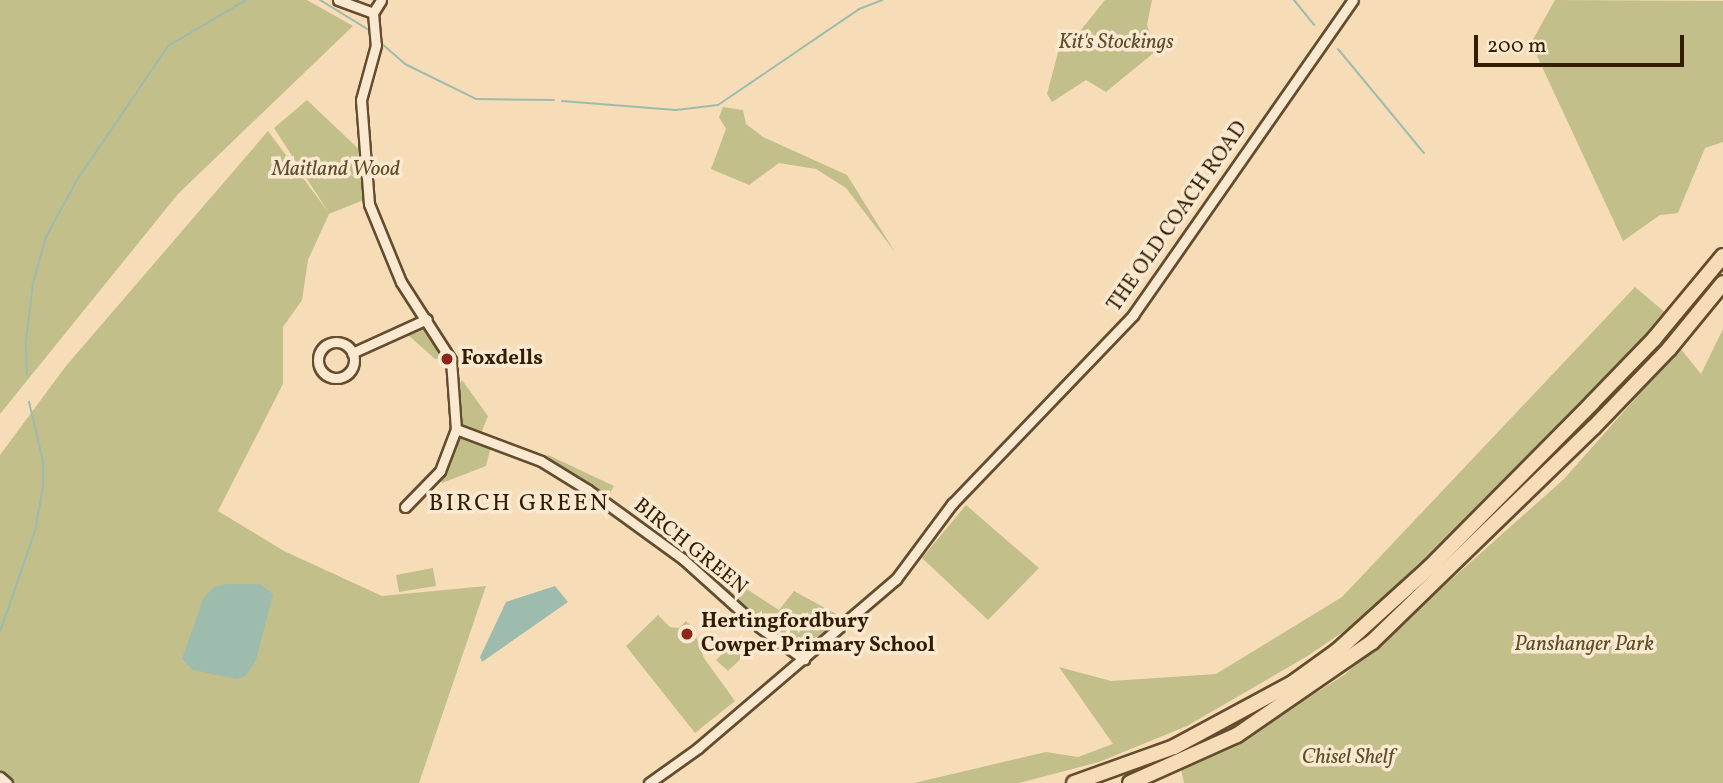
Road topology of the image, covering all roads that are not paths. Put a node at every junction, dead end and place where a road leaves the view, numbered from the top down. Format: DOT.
graph roads {
  1 [pos="338,0"];
  2 [pos="381,0"];
  3 [pos="1353,0"];
  4 [pos="373,13"];
  5 [pos="1723,256"];
  6 [pos="1723,283"];
  7 [pos="428,319"];
  8 [pos="352,353"];
  9 [pos="456,429"];
  10 [pos="405,507"];
  11 [pos="804,659"];
  12 [pos="0,777"];
  13 [pos="7,783"];
  14 [pos="649,783"];
  15 [pos="1074,783"];
  16 [pos="1130,783"];
  1 -- 4 [label="street"];
  2 -- 4 [label="street"];
  3 -- 11 [label="street, THE OLD COACH ROAD"];
  4 -- 7 [label="street"];
  5 -- 15 [label="highway"];
  6 -- 16 [label="highway"];
  7 -- 8 [label="street"];
  7 -- 9 [label="street"];
  8 -- 8 [label="street"];
  9 -- 10 [label="street"];
  9 -- 11 [label="street, BIRCH GREEN"];
  11 -- 14 [label="street, THE OLD COACH ROAD"];
  12 -- 13 [label="street"];
}
